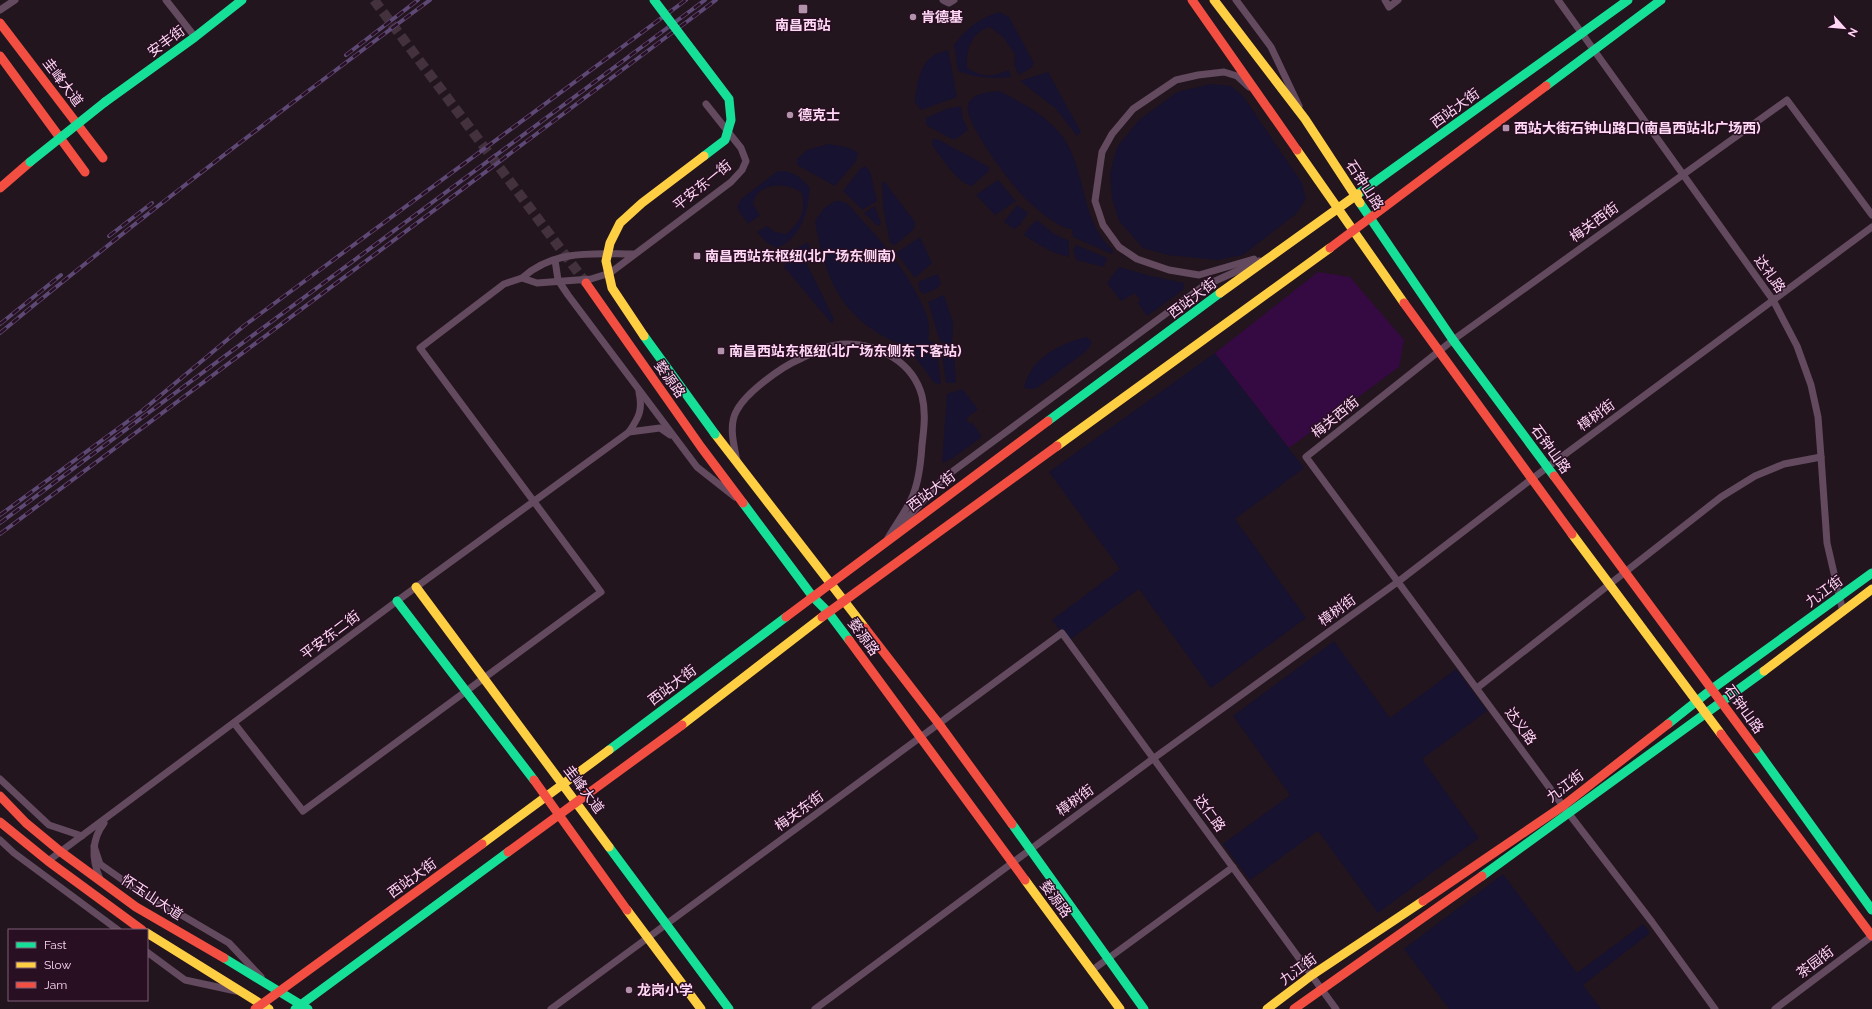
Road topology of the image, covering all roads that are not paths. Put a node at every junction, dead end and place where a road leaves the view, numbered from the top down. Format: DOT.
graph roads {
  1 [pos="15,0"];
  2 [pos="166,0"];
  3 [pos="242,0"];
  4 [pos="654,0"];
  5 [pos="943,0"];
  6 [pos="954,0"];
  7 [pos="1192,0"];
  8 [pos="1214,0"];
  9 [pos="1236,0"];
  10 [pos="1385,0"];
  11 [pos="1398,0"];
  12 [pos="1558,0"];
  13 [pos="1628,0"];
  14 [pos="1661,0"];
  15 [pos="1241,4"];
  16 [pos="0,10"];
  17 [pos="0,23"];
  18 [pos="1583,34"];
  19 [pos="195,37"];
  20 [pos="1595,50"];
  21 [pos="0,56"];
  22 [pos="1257,94"];
  23 [pos="706,104"];
  24 [pos="1305,119"];
  25 [pos="103,158"];
  26 [pos="85,172"];
  27 [pos="1682,175"];
  28 [pos="0,188"];
  29 [pos="1356,196"];
  30 [pos="1338,208"];
  31 [pos="1872,216"];
  32 [pos="1370,219"];
  33 [pos="1872,228"];
  34 [pos="1352,231"];
  35 [pos="1275,253"];
  36 [pos="633,254"];
  37 [pos="555,260"];
  38 [pos="522,278"];
  39 [pos="558,280"];
  40 [pos="586,283"];
  41 [pos="1774,300"];
  42 [pos="1453,340"];
  43 [pos="1439,351"];
  44 [pos="639,389"];
  45 [pos="629,432"];
  46 [pos="677,440"];
  47 [pos="1306,457"];
  48 [pos="1821,457"];
  49 [pos="737,461"];
  50 [pos="1547,468"];
  51 [pos="1533,478"];
  52 [pos="534,502"];
  53 [pos="741,502"];
  54 [pos="886,541"];
  55 [pos="1625,573"];
  56 [pos="1872,573"];
  57 [pos="1399,581"];
  58 [pos="830,584"];
  59 [pos="1609,585"];
  60 [pos="416,587"];
  61 [pos="1872,590"];
  62 [pos="813,597"];
  63 [pos="1840,597"];
  64 [pos="397,601"];
  65 [pos="844,602"];
  66 [pos="828,612"];
  67 [pos="1843,612"];
  68 [pos="1062,633"];
  69 [pos="484,678"];
  70 [pos="1477,688"];
  71 [pos="1712,690"];
  72 [pos="466,691"];
  73 [pos="1696,702"];
  74 [pos="1723,703"];
  75 [pos="1706,714"];
  76 [pos="234,723"];
  77 [pos="939,724"];
  78 [pos="920,738"];
  79 [pos="1154,758"];
  80 [pos="0,779"];
  81 [pos="564,785"];
  82 [pos="0,796"];
  83 [pos="547,798"];
  84 [pos="576,801"];
  85 [pos="1563,806"];
  86 [pos="558,814"];
  87 [pos="1570,815"];
  88 [pos="110,816"];
  89 [pos="0,822"];
  90 [pos="82,836"];
  91 [pos="0,840"];
  92 [pos="94,846"];
  93 [pos="1031,849"];
  94 [pos="61,852"];
  95 [pos="48,861"];
  96 [pos="1012,863"];
  97 [pos="1233,868"];
  98 [pos="100,879"];
  99 [pos="1872,910"];
  100 [pos="668,924"];
  101 [pos="117,929"];
  102 [pos="141,929"];
  103 [pos="148,934"];
  104 [pos="1872,936"];
  105 [pos="647,938"];
  106 [pos="148,953"];
  107 [pos="1108,958"];
  108 [pos="1092,970"];
  109 [pos="1312,975"];
  110 [pos="266,982"];
  111 [pos="1322,989"];
  112 [pos="280,991"];
  113 [pos="244,993"];
  114 [pos="262,1007"];
  115 [pos="301,1008"];
  116 [pos="551,1009"];
  117 [pos="701,1009"];
  118 [pos="729,1009"];
  119 [pos="815,1009"];
  120 [pos="1120,1009"];
  121 [pos="1144,1009"];
  122 [pos="1267,1009"];
  123 [pos="1294,1009"];
  124 [pos="1336,1009"];
  125 [pos="1715,1009"];
  126 [pos="1775,1009"];
  1 -- 16 [label="street"];
  2 -- 19 [label="street"];
  3 -- 19 [label="street, 安丰街"];
  4 -- 49 [label="street, 婺源路, bridge"];
  5 -- 6 [label="street"];
  7 -- 22 [label="street"];
  8 -- 24 [label="street, 石钟山路"];
  9 -- 15 [label="street"];
  10 -- 11 [label="street"];
  12 -- 18 [label="street, 达礼路"];
  13 -- 18 [label="street, 西站大街"];
  14 -- 20 [label="street"];
  15 -- 24 [label="street"];
  17 -- 25 [label="street, 圭峰大道"];
  18 -- 20 [label="street, 达礼路"];
  18 -- 29 [label="street, 西站大街"];
  19 -- 28 [label="street, 安丰街, bridge"];
  20 -- 27 [label="street, 达礼路"];
  20 -- 32 [label="street"];
  21 -- 26 [label="street"];
  22 -- 30 [label="street"];
  22 -- 35 [label="street"];
  23 -- 36 [label="street, 平安东一街"];
  24 -- 29 [label="street, 石钟山路"];
  27 -- 31 [label="street, 梅关西街"];
  27 -- 41 [label="street, 达礼路"];
  27 -- 42 [label="street, 梅关西街"];
  29 -- 30 [label="street, 西站大街"];
  29 -- 32 [label="street, 石钟山路"];
  30 -- 34 [label="street"];
  30 -- 35 [label="street, 西站大街"];
  32 -- 34 [label="street"];
  32 -- 42 [label="street, 石钟山路"];
  33 -- 41 [label="street, 樟树街"];
  34 -- 43 [label="street"];
  34 -- 65 [label="street"];
  35 -- 54 [label="street, 西站大街"];
  35 -- 54 [label="street"];
  36 -- 37 [label="street"];
  36 -- 39 [label="street, 平安东一街"];
  37 -- 38 [label="street"];
  37 -- 39 [label="street"];
  38 -- 39 [label="street, 平安东一街"];
  38 -- 52 [label="street"];
  39 -- 44 [label="street"];
  40 -- 53 [label="street, 婺源路"];
  41 -- 48 [label="street, 达礼路"];
  41 -- 50 [label="street, 樟树街"];
  42 -- 43 [label="street, 梅关西街"];
  42 -- 50 [label="street, 石钟山路"];
  43 -- 47 [label="street, 梅关西街"];
  43 -- 51 [label="street"];
  44 -- 45 [label="street"];
  44 -- 46 [label="street"];
  45 -- 46 [label="street"];
  45 -- 52 [label="street, 平安东二街"];
  46 -- 53 [label="street"];
  47 -- 57 [label="street, 达义路"];
  48 -- 55 [label="street"];
  48 -- 63 [label="street, 达礼路"];
  49 -- 54 [label="street"];
  49 -- 58 [label="street, 婺源路"];
  50 -- 51 [label="street, 樟树街"];
  50 -- 55 [label="street, 石钟山路"];
  51 -- 57 [label="street, 樟树街"];
  51 -- 59 [label="street"];
  52 -- 60 [label="street, 平安东二街"];
  52 -- 69 [label="street"];
  53 -- 62 [label="street, 婺源路"];
  54 -- 58 [label="street, 西站大街"];
  55 -- 59 [label="street"];
  55 -- 71 [label="street, 石钟山路"];
  56 -- 63 [label="street, 九江街"];
  57 -- 70 [label="street, 达义路"];
  57 -- 79 [label="street, 樟树街"];
  58 -- 62 [label="street, 西站大街"];
  58 -- 65 [label="street, 婺源路"];
  59 -- 70 [label="street"];
  59 -- 73 [label="street"];
  60 -- 64 [label="street, 平安东二街"];
  60 -- 69 [label="street, 圭峰大道"];
  61 -- 67 [label="street, 九江街"];
  62 -- 66 [label="street, 婺源路"];
  62 -- 81 [label="street, 西站大街"];
  63 -- 67 [label="street, 达礼路"];
  63 -- 71 [label="street, 九江街"];
  64 -- 72 [label="street"];
  64 -- 76 [label="street, 平安东二街"];
  65 -- 66 [label="street"];
  65 -- 77 [label="street, 婺源路"];
  66 -- 78 [label="street, 婺源路"];
  66 -- 84 [label="street"];
  67 -- 74 [label="street, 九江街"];
  68 -- 77 [label="street, 梅关东街"];
  68 -- 79 [label="street, 达仁路"];
  69 -- 72 [label="street"];
  69 -- 81 [label="street, 圭峰大道"];
  70 -- 85 [label="street, 达义路"];
  71 -- 73 [label="street, 九江街"];
  71 -- 74 [label="street, 石钟山路"];
  72 -- 76 [label="street"];
  72 -- 83 [label="street"];
  73 -- 75 [label="street"];
  73 -- 85 [label="street, 九江街"];
  74 -- 75 [label="street, 九江街"];
  74 -- 99 [label="street, 石钟山路"];
  75 -- 87 [label="street, 九江街"];
  75 -- 104 [label="street"];
  76 -- 88 [label="street, 平安东二街"];
  77 -- 78 [label="street, 梅关东街"];
  77 -- 93 [label="street, 婺源路"];
  78 -- 96 [label="street, 婺源路"];
  78 -- 100 [label="street, 梅关东街"];
  79 -- 93 [label="street, 樟树街"];
  79 -- 97 [label="street, 达仁路"];
  80 -- 90 [label="street"];
  81 -- 83 [label="street, 西站大街"];
  81 -- 84 [label="street, 圭峰大道"];
  82 -- 94 [label="street, 怀玉山大道"];
  83 -- 86 [label="street"];
  83 -- 112 [label="street, 西站大街"];
  84 -- 86 [label="street"];
  84 -- 100 [label="street, 圭峰大道"];
  85 -- 87 [label="street, 达义路"];
  85 -- 109 [label="street, 九江街"];
  86 -- 105 [label="street"];
  86 -- 115 [label="street"];
  87 -- 111 [label="street, 九江街"];
  87 -- 125 [label="street, 达义路"];
  88 -- 90 [label="street, 平安东二街"];
  88 -- 92 [label="street"];
  89 -- 95 [label="street"];
  90 -- 94 [label="street, 平安东二街"];
  91 -- 101 [label="street"];
  92 -- 98 [label="street"];
  92 -- 110 [label="street"];
  93 -- 96 [label="street, 樟树街"];
  93 -- 107 [label="street, 婺源路"];
  94 -- 95 [label="street, 平安东二街"];
  94 -- 98 [label="street, 怀玉山大道"];
  95 -- 102 [label="street"];
  96 -- 108 [label="street, 婺源路"];
  96 -- 119 [label="street, 樟树街"];
  97 -- 107 [label="street"];
  97 -- 109 [label="street, 达仁路"];
  98 -- 110 [label="street, 怀玉山大道"];
  100 -- 105 [label="street, 梅关东街"];
  100 -- 118 [label="street, 圭峰大道"];
  103 -- 113 [label="street"];
  104 -- 126 [label="street, 茶园街"];
  105 -- 116 [label="street, 梅关东街"];
  105 -- 117 [label="street"];
  106 -- 113 [label="street"];
  107 -- 108 [label="street"];
  107 -- 121 [label="street, 婺源路"];
  108 -- 120 [label="street, 婺源路"];
  109 -- 111 [label="street, 达仁路"];
  109 -- 122 [label="street, 九江街"];
  110 -- 112 [label="street, 怀玉山大道"];
  111 -- 123 [label="street, 九江街"];
  111 -- 124 [label="street, 达仁路"];
  112 -- 114 [label="street, 西站大街"];
  112 -- 115 [label="street, 怀玉山大道"];
  113 -- 114 [label="street"];
}
